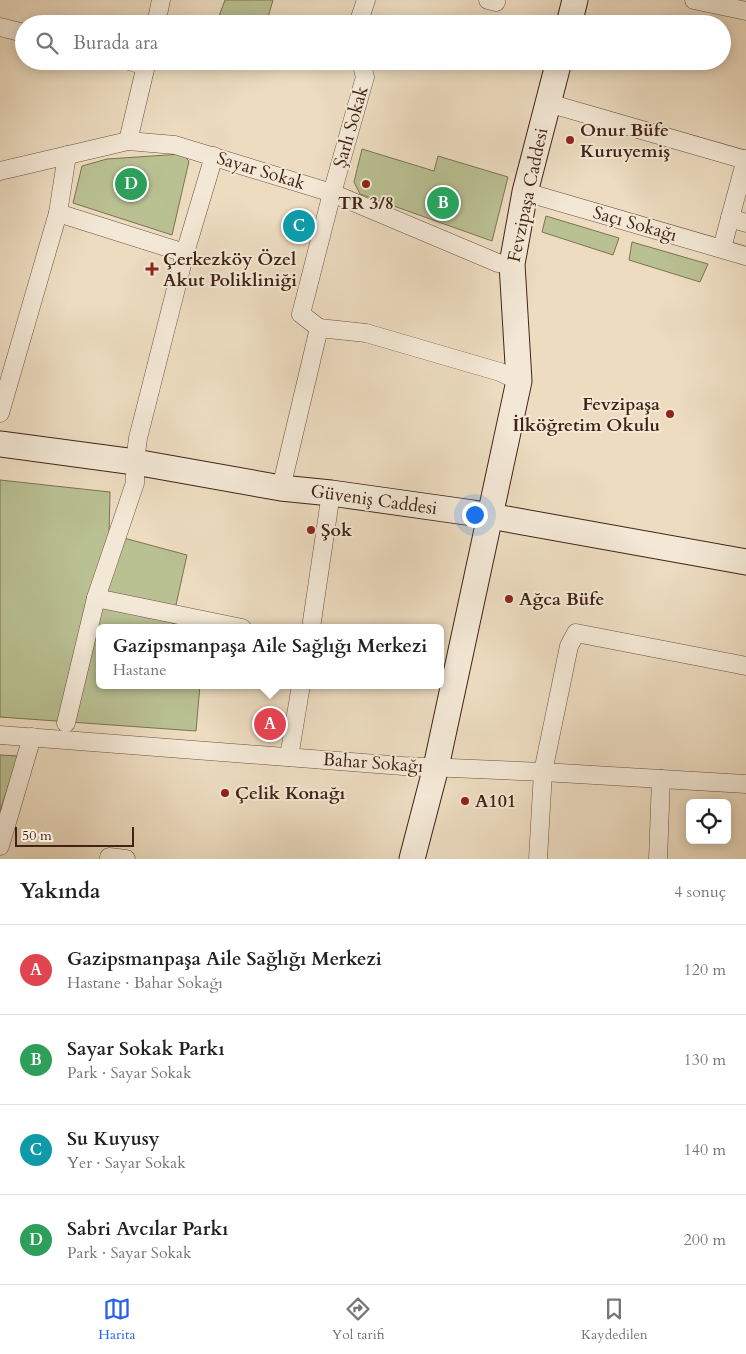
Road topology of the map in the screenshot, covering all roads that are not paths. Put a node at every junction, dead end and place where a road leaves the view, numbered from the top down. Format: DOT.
graph roads {
  1 [pos="161,0"];
  2 [pos="366,0"];
  3 [pos="575,0"];
  4 [pos="694,0"];
  5 [pos="746,11"];
  6 [pos="158,15"];
  7 [pos="361,15"];
  8 [pos="571,15"];
  9 [pos="0,27"];
  10 [pos="15,31"];
  11 [pos="146,70"];
  12 [pos="363,70"];
  13 [pos="557,70"];
  14 [pos="548,103"];
  15 [pos="128,141"];
  16 [pos="67,155"];
  17 [pos="214,156"];
  18 [pos="746,160"];
  19 [pos="0,170"];
  20 [pos="525,192"];
  21 [pos="332,193"];
  22 [pos="58,213"];
  23 [pos="738,220"];
  24 [pos="722,248"];
  25 [pos="185,253"];
  26 [pos="746,256"];
  27 [pos="512,264"];
  28 [pos="319,328"];
  29 [pos="519,381"];
  30 [pos="0,413"];
  31 [pos="0,444"];
  32 [pos="135,462"];
  33 [pos="282,488"];
  34 [pos="331,493"];
  35 [pos="490,516"];
  36 [pos="746,562"];
  37 [pos="96,598"];
  38 [pos="223,624"];
  39 [pos="312,624"];
  40 [pos="746,666"];
  41 [pos="300,689"];
  42 [pos="66,723"];
  43 [pos="0,736"];
  44 [pos="32,737"];
  45 [pos="289,757"];
  46 [pos="436,768"];
  47 [pos="543,772"];
  48 [pos="661,779"];
  49 [pos="746,784"];
  50 [pos="0,846"];
  51 [pos="109,859"];
  52 [pos="126,859"];
  53 [pos="412,859"];
  54 [pos="538,859"];
  55 [pos="658,859"];
  1 -- 6 [label="street"];
  2 -- 7 [label="street"];
  3 -- 8 [label="street"];
  4 -- 5 [label="street"];
  9 -- 10 [label="street"];
  11 -- 15 [label="street"];
  12 -- 21 [label="street, Şarlı Sokak"];
  13 -- 14 [label="street, Fevzipaşa Caddesi"];
  14 -- 18 [label="street"];
  14 -- 20 [label="street, Fevzipaşa Caddesi"];
  15 -- 16 [label="street, Sayar Sokak"];
  15 -- 17 [label="street, Sayar Sokak"];
  16 -- 19 [label="street, Sayar Sokak"];
  16 -- 22 [label="street"];
  17 -- 21 [label="street, Sayar Sokak"];
  17 -- 25 [label="street"];
  18 -- 23 [label="street"];
  20 -- 24 [label="street, Saçı Sokağı"];
  20 -- 27 [label="street, Fevzipaşa Caddesi"];
  21 -- 27 [label="street, Sayar Sokak"];
  21 -- 28 [label="street, Şarlı Sokak"];
  22 -- 25 [label="street"];
  22 -- 30 [label="street"];
  23 -- 24 [label="street"];
  24 -- 26 [label="street, Saçı Sokağı"];
  25 -- 32 [label="street"];
  27 -- 29 [label="street, Fevzipaşa Caddesi"];
  28 -- 29 [label="street"];
  28 -- 33 [label="street"];
  29 -- 35 [label="street, Fevzipaşa Caddesi"];
  31 -- 32 [label="street, Güveniş Caddesi"];
  32 -- 33 [label="street, Güveniş Caddesi"];
  32 -- 37 [label="street"];
  33 -- 34 [label="street, Güveniş Caddesi"];
  34 -- 35 [label="street, Güveniş Caddesi"];
  34 -- 39 [label="street"];
  35 -- 36 [label="street, Güveniş Caddesi"];
  35 -- 46 [label="street, Fevzipaşa Caddesi"];
  37 -- 38 [label="street"];
  37 -- 42 [label="street"];
  40 -- 47 [label="street"];
  41 -- 45 [label="street"];
  43 -- 44 [label="street, Bahar Sokağı"];
  44 -- 45 [label="street, Bahar Sokağı"];
  44 -- 50 [label="street"];
  45 -- 46 [label="street, Bahar Sokağı"];
  46 -- 47 [label="street, Bahar Sokağı"];
  46 -- 53 [label="street, Fevzipaşa Caddesi"];
  47 -- 48 [label="street, Bahar Sokağı"];
  47 -- 54 [label="street"];
  48 -- 49 [label="street, Bahar Sokağı"];
  48 -- 55 [label="street"];
  51 -- 52 [label="street"];
}
